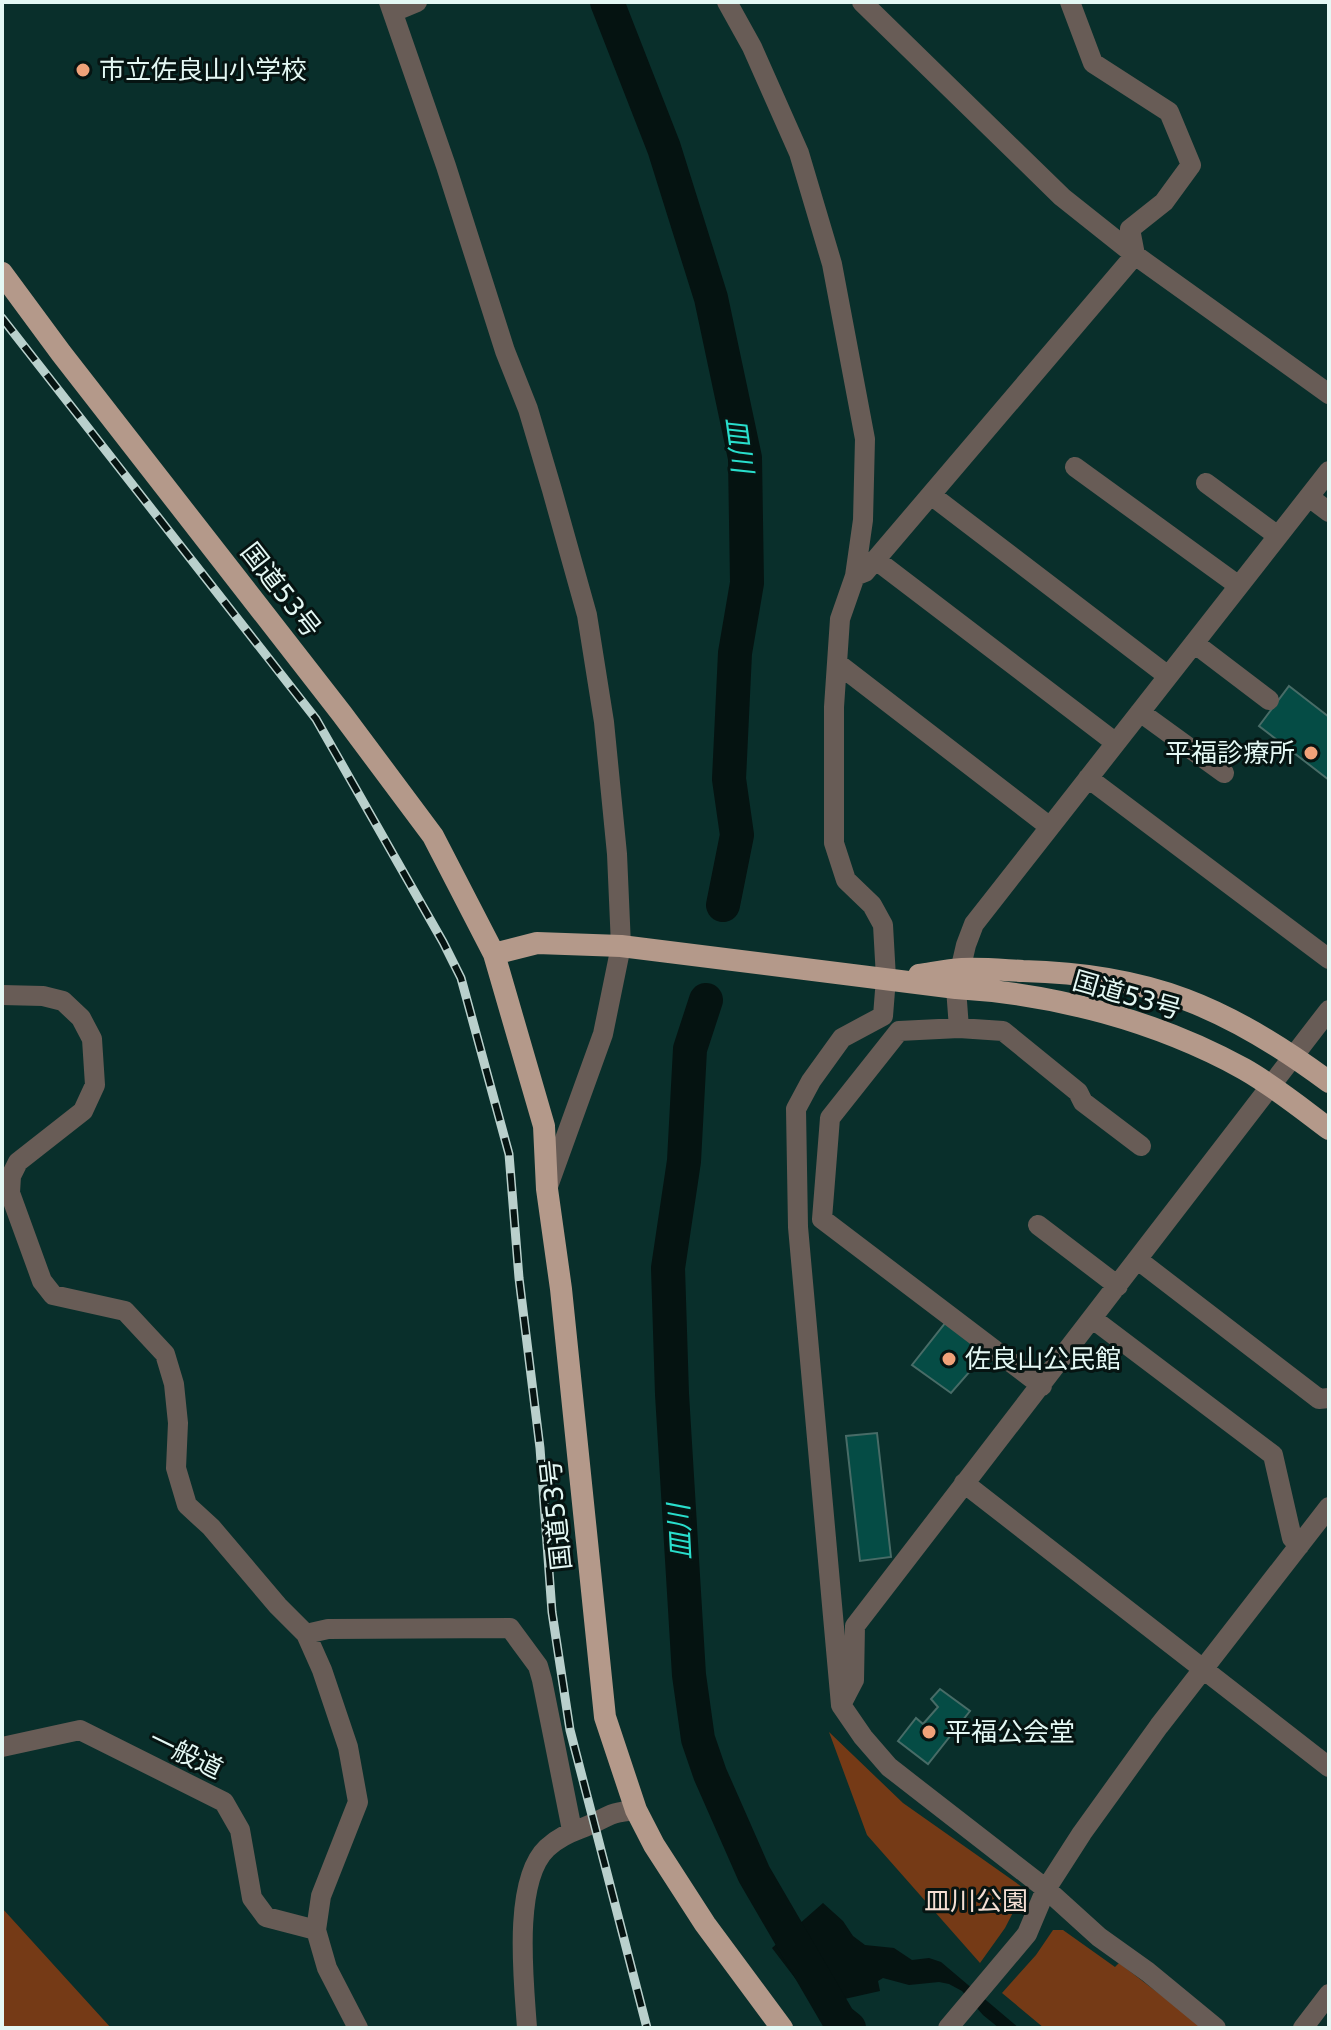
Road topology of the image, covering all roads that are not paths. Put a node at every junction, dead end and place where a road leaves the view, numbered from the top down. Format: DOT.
graph roads {
  1 [pos="417,2"];
  2 [pos="727,2"];
  3 [pos="862,2"];
  4 [pos="1070,2"];
  5 [pos="391,7"];
  6 [pos="1135,255"];
  7 [pos="2,273"];
  8 [pos="1329,394"];
  9 [pos="1075,467"];
  10 [pos="1329,471"];
  11 [pos="1206,483"];
  12 [pos="931,495"];
  13 [pos="1309,497"];
  14 [pos="1329,512"];
  15 [pos="1278,536"];
  16 [pos="876,560"];
  17 [pos="855,576"];
  18 [pos="1239,586"];
  19 [pos="1194,643"];
  20 [pos="837,663"];
  21 [pos="1168,676"];
  22 [pos="1269,700"];
  23 [pos="1140,712"];
  24 [pos="1116,743"];
  25 [pos="1224,773"];
  26 [pos="1088,778"];
  27 [pos="1050,827"];
  28 [pos="632,947"];
  29 [pos="494,954"];
  30 [pos="1329,959"];
  31 [pos="886,978"];
  32 [pos="959,979"];
  33 [pos="2,995"];
  34 [pos="1329,1010"];
  35 [pos="959,1028"];
  36 [pos="1295,1057"];
  37 [pos="1329,1082"];
  38 [pos="1271,1086"];
  39 [pos="1329,1129"];
  40 [pos="1141,1146"];
  41 [pos="547,1189"];
  42 [pos="822,1219"];
  43 [pos="1038,1225"];
  44 [pos="798,1227"];
  45 [pos="1138,1260"];
  46 [pos="1118,1286"];
  47 [pos="1093,1319"];
  48 [pos="1042,1386"];
  49 [pos="1329,1398"];
  50 [pos="964,1483"];
  51 [pos="1329,1507"];
  52 [pos="1299,1546"];
  53 [pos="833,1617"];
  54 [pos="855,1626"];
  55 [pos="306,1634"];
  56 [pos="1204,1668"];
  57 [pos="841,1705"];
  58 [pos="2,1747"];
  59 [pos="1329,1767"];
  60 [pos="636,1810"];
  61 [pos="572,1830"];
  62 [pos="1046,1889"];
  63 [pos="316,1930"];
  64 [pos="1329,1994"];
  65 [pos="358,2028"];
  66 [pos="527,2028"];
  67 [pos="782,2028"];
  68 [pos="948,2028"];
  69 [pos="1216,2028"];
  70 [pos="1303,2028"];
  1 -- 5 [label="street"];
  2 -- 17 [label="street"];
  3 -- 6 [label="street"];
  4 -- 6 [label="street"];
  5 -- 28 [label="street"];
  6 -- 8 [label="street"];
  6 -- 12 [label="street"];
  7 -- 29 [label="highway, 国道53号"];
  9 -- 18 [label="street"];
  10 -- 13 [label="street"];
  11 -- 15 [label="street"];
  12 -- 16 [label="street"];
  12 -- 21 [label="street"];
  13 -- 14 [label="street"];
  13 -- 15 [label="street"];
  15 -- 18 [label="street"];
  16 -- 17 [label="street"];
  16 -- 24 [label="street"];
  17 -- 20 [label="street"];
  18 -- 19 [label="street"];
  19 -- 21 [label="street"];
  19 -- 22 [label="street"];
  20 -- 27 [label="street"];
  20 -- 31 [label="street"];
  21 -- 23 [label="street"];
  23 -- 24 [label="street"];
  23 -- 25 [label="street"];
  24 -- 26 [label="street"];
  26 -- 27 [label="street"];
  26 -- 30 [label="street"];
  27 -- 32 [label="street"];
  28 -- 29 [label="highway, 国道53号"];
  28 -- 31 [label="highway, 国道53号"];
  28 -- 41 [label="street"];
  29 -- 41 [label="highway, 国道53号"];
  31 -- 32 [label="highway, 国道53号"];
  31 -- 44 [label="street"];
  32 -- 35 [label="street"];
  32 -- 36 [label="highway, 国道53号"];
  32 -- 38 [label="highway, 国道53号"];
  33 -- 55 [label="street"];
  34 -- 36 [label="street"];
  35 -- 40 [label="street"];
  35 -- 42 [label="street"];
  36 -- 37 [label="highway, 国道53号"];
  36 -- 38 [label="street"];
  38 -- 39 [label="highway, 国道53号"];
  38 -- 45 [label="street"];
  41 -- 60 [label="highway, 国道53号"];
  42 -- 44 [label="street"];
  42 -- 48 [label="street"];
  43 -- 46 [label="street"];
  44 -- 53 [label="street"];
  45 -- 46 [label="street"];
  45 -- 49 [label="street"];
  46 -- 47 [label="street"];
  47 -- 48 [label="street"];
  47 -- 52 [label="street"];
  48 -- 50 [label="street"];
  50 -- 54 [label="street"];
  50 -- 56 [label="street"];
  51 -- 52 [label="street"];
  52 -- 56 [label="street"];
  53 -- 54 [label="street"];
  53 -- 57 [label="street"];
  54 -- 57 [label="street"];
  55 -- 61 [label="street"];
  55 -- 63 [label="street"];
  56 -- 59 [label="street"];
  56 -- 62 [label="street"];
  57 -- 62 [label="street"];
  58 -- 63 [label="street, 一般道"];
  60 -- 61 [label="street"];
  60 -- 67 [label="highway, 国道53号"];
  61 -- 66 [label="street"];
  62 -- 68 [label="street"];
  62 -- 69 [label="street"];
  63 -- 65 [label="street"];
  64 -- 70 [label="street"];
}
